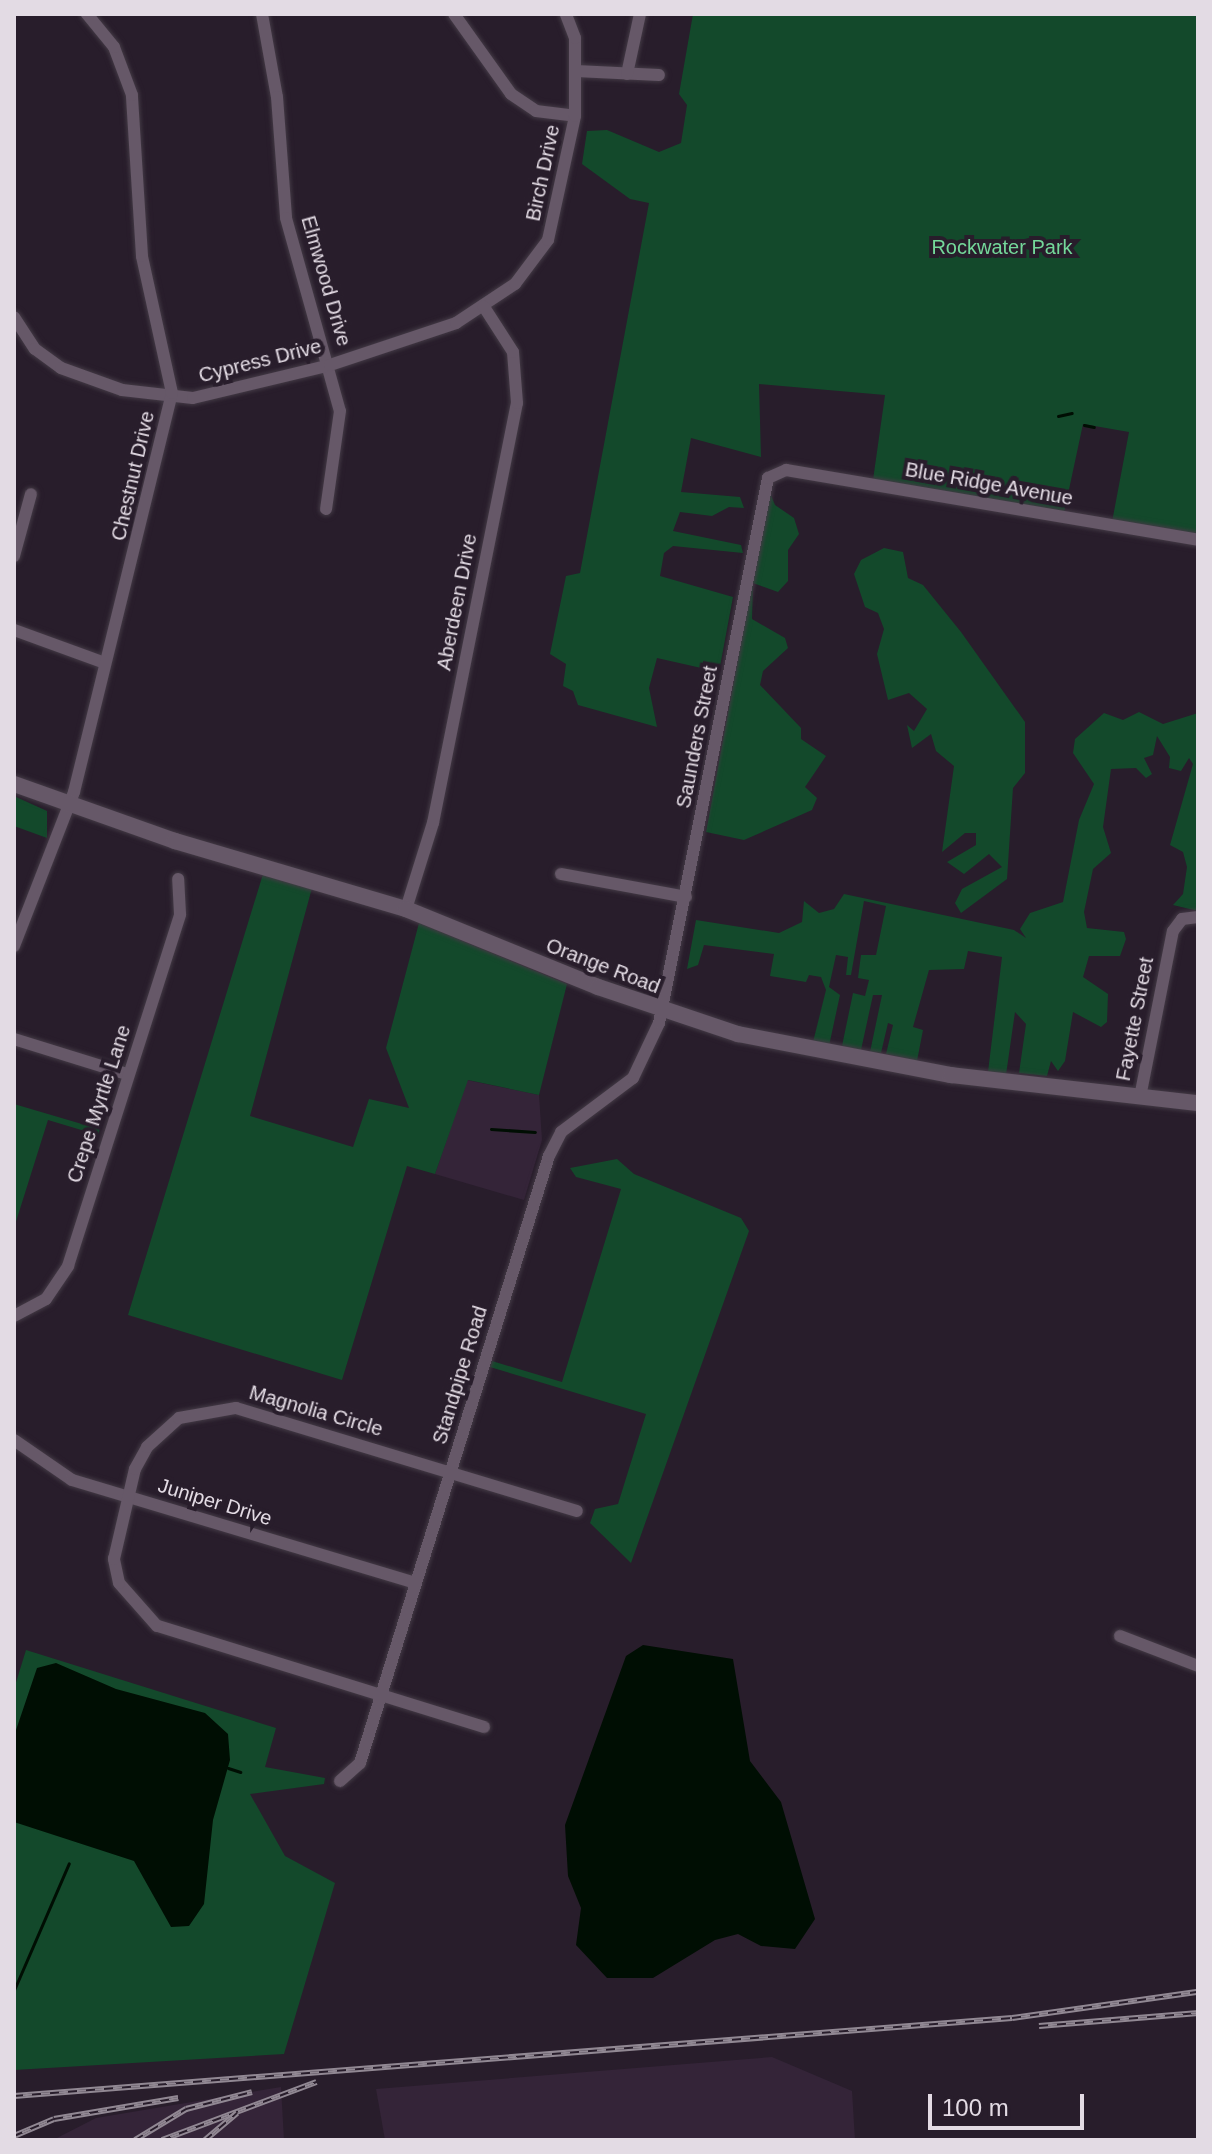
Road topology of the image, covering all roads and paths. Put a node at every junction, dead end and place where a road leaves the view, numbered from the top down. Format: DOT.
graph roads {
  1 [pos="87,14"];
  2 [pos="262,14"];
  3 [pos="454,14"];
  4 [pos="566,14"];
  5 [pos="640,14"];
  6 [pos="576,71"];
  7 [pos="627,74"];
  8 [pos="659,75"];
  9 [pos="575,116"];
  10 [pos="484,307"];
  11 [pos="14,317"];
  12 [pos="330,365"];
  13 [pos="172,398"];
  14 [pos="773,474"];
  15 [pos="31,494"];
  16 [pos="326,509"];
  17 [pos="1198,540"];
  18 [pos="14,556"];
  19 [pos="14,630"];
  20 [pos="102,662"];
  21 [pos="14,784"];
  22 [pos="69,807"];
  23 [pos="561,874"];
  24 [pos="178,879"];
  25 [pos="686,897"];
  26 [pos="406,909"];
  27 [pos="1198,917"];
  28 [pos="14,946"];
  29 [pos="663,1010"];
  30 [pos="14,1039"];
  31 [pos="127,1074"];
  32 [pos="1140,1097"];
  33 [pos="1198,1103"];
  34 [pos="14,1316"];
  35 [pos="14,1440"];
  36 [pos="452,1473"];
  37 [pos="127,1497"];
  38 [pos="577,1511"];
  39 [pos="415,1583"];
  40 [pos="1120,1636"];
  41 [pos="1198,1666"];
  42 [pos="380,1696"];
  43 [pos="484,1727"];
  44 [pos="340,1781"];
  1 -- 13 [label="street, Chestnut Drive"];
  2 -- 12 [label="street, Elmwood Drive"];
  3 -- 9 [label="street, Birch Drive"];
  4 -- 6 [label="street, Birch Drive"];
  5 -- 7 [label="street"];
  6 -- 7 [label="street"];
  6 -- 9 [label="street, Birch Drive"];
  7 -- 8 [label="street"];
  9 -- 10 [label="street, Birch Drive"];
  10 -- 12 [label="street, Cypress Drive"];
  10 -- 26 [label="street, Aberdeen Drive"];
  11 -- 13 [label="street, Cypress Drive"];
  12 -- 13 [label="street, Cypress Drive"];
  12 -- 16 [label="street, Elmwood Drive"];
  13 -- 20 [label="street, Chestnut Drive"];
  14 -- 17 [label="street, Blue Ridge Avenue"];
  14 -- 25 [label="street, Saunders Street"];
  15 -- 18 [label="street"];
  19 -- 20 [label="street"];
  20 -- 22 [label="street, Chestnut Drive"];
  21 -- 22 [label="main road, Orange Road"];
  22 -- 26 [label="main road, Orange Road"];
  22 -- 28 [label="street, Chestnut Drive"];
  23 -- 25 [label="street"];
  24 -- 31 [label="street, Crepe Myrtle Lane"];
  25 -- 29 [label="street, Saunders Street"];
  26 -- 29 [label="main road, Orange Road"];
  27 -- 32 [label="street, Fayette Street"];
  29 -- 32 [label="main road, Orange Road"];
  29 -- 36 [label="street, Standpipe Road"];
  30 -- 31 [label="street"];
  31 -- 34 [label="street, Crepe Myrtle Lane"];
  32 -- 33 [label="main road, Orange Road"];
  35 -- 37 [label="street, Juniper Drive"];
  36 -- 37 [label="street, Magnolia Circle"];
  36 -- 38 [label="street, Magnolia Circle"];
  36 -- 39 [label="street, Standpipe Road"];
  37 -- 39 [label="street, Juniper Drive"];
  37 -- 42 [label="street, Magnolia Circle"];
  39 -- 42 [label="street, Standpipe Road"];
  40 -- 41 [label="street"];
  42 -- 43 [label="street, Magnolia Circle"];
  42 -- 44 [label="street, Standpipe Road"];
}
